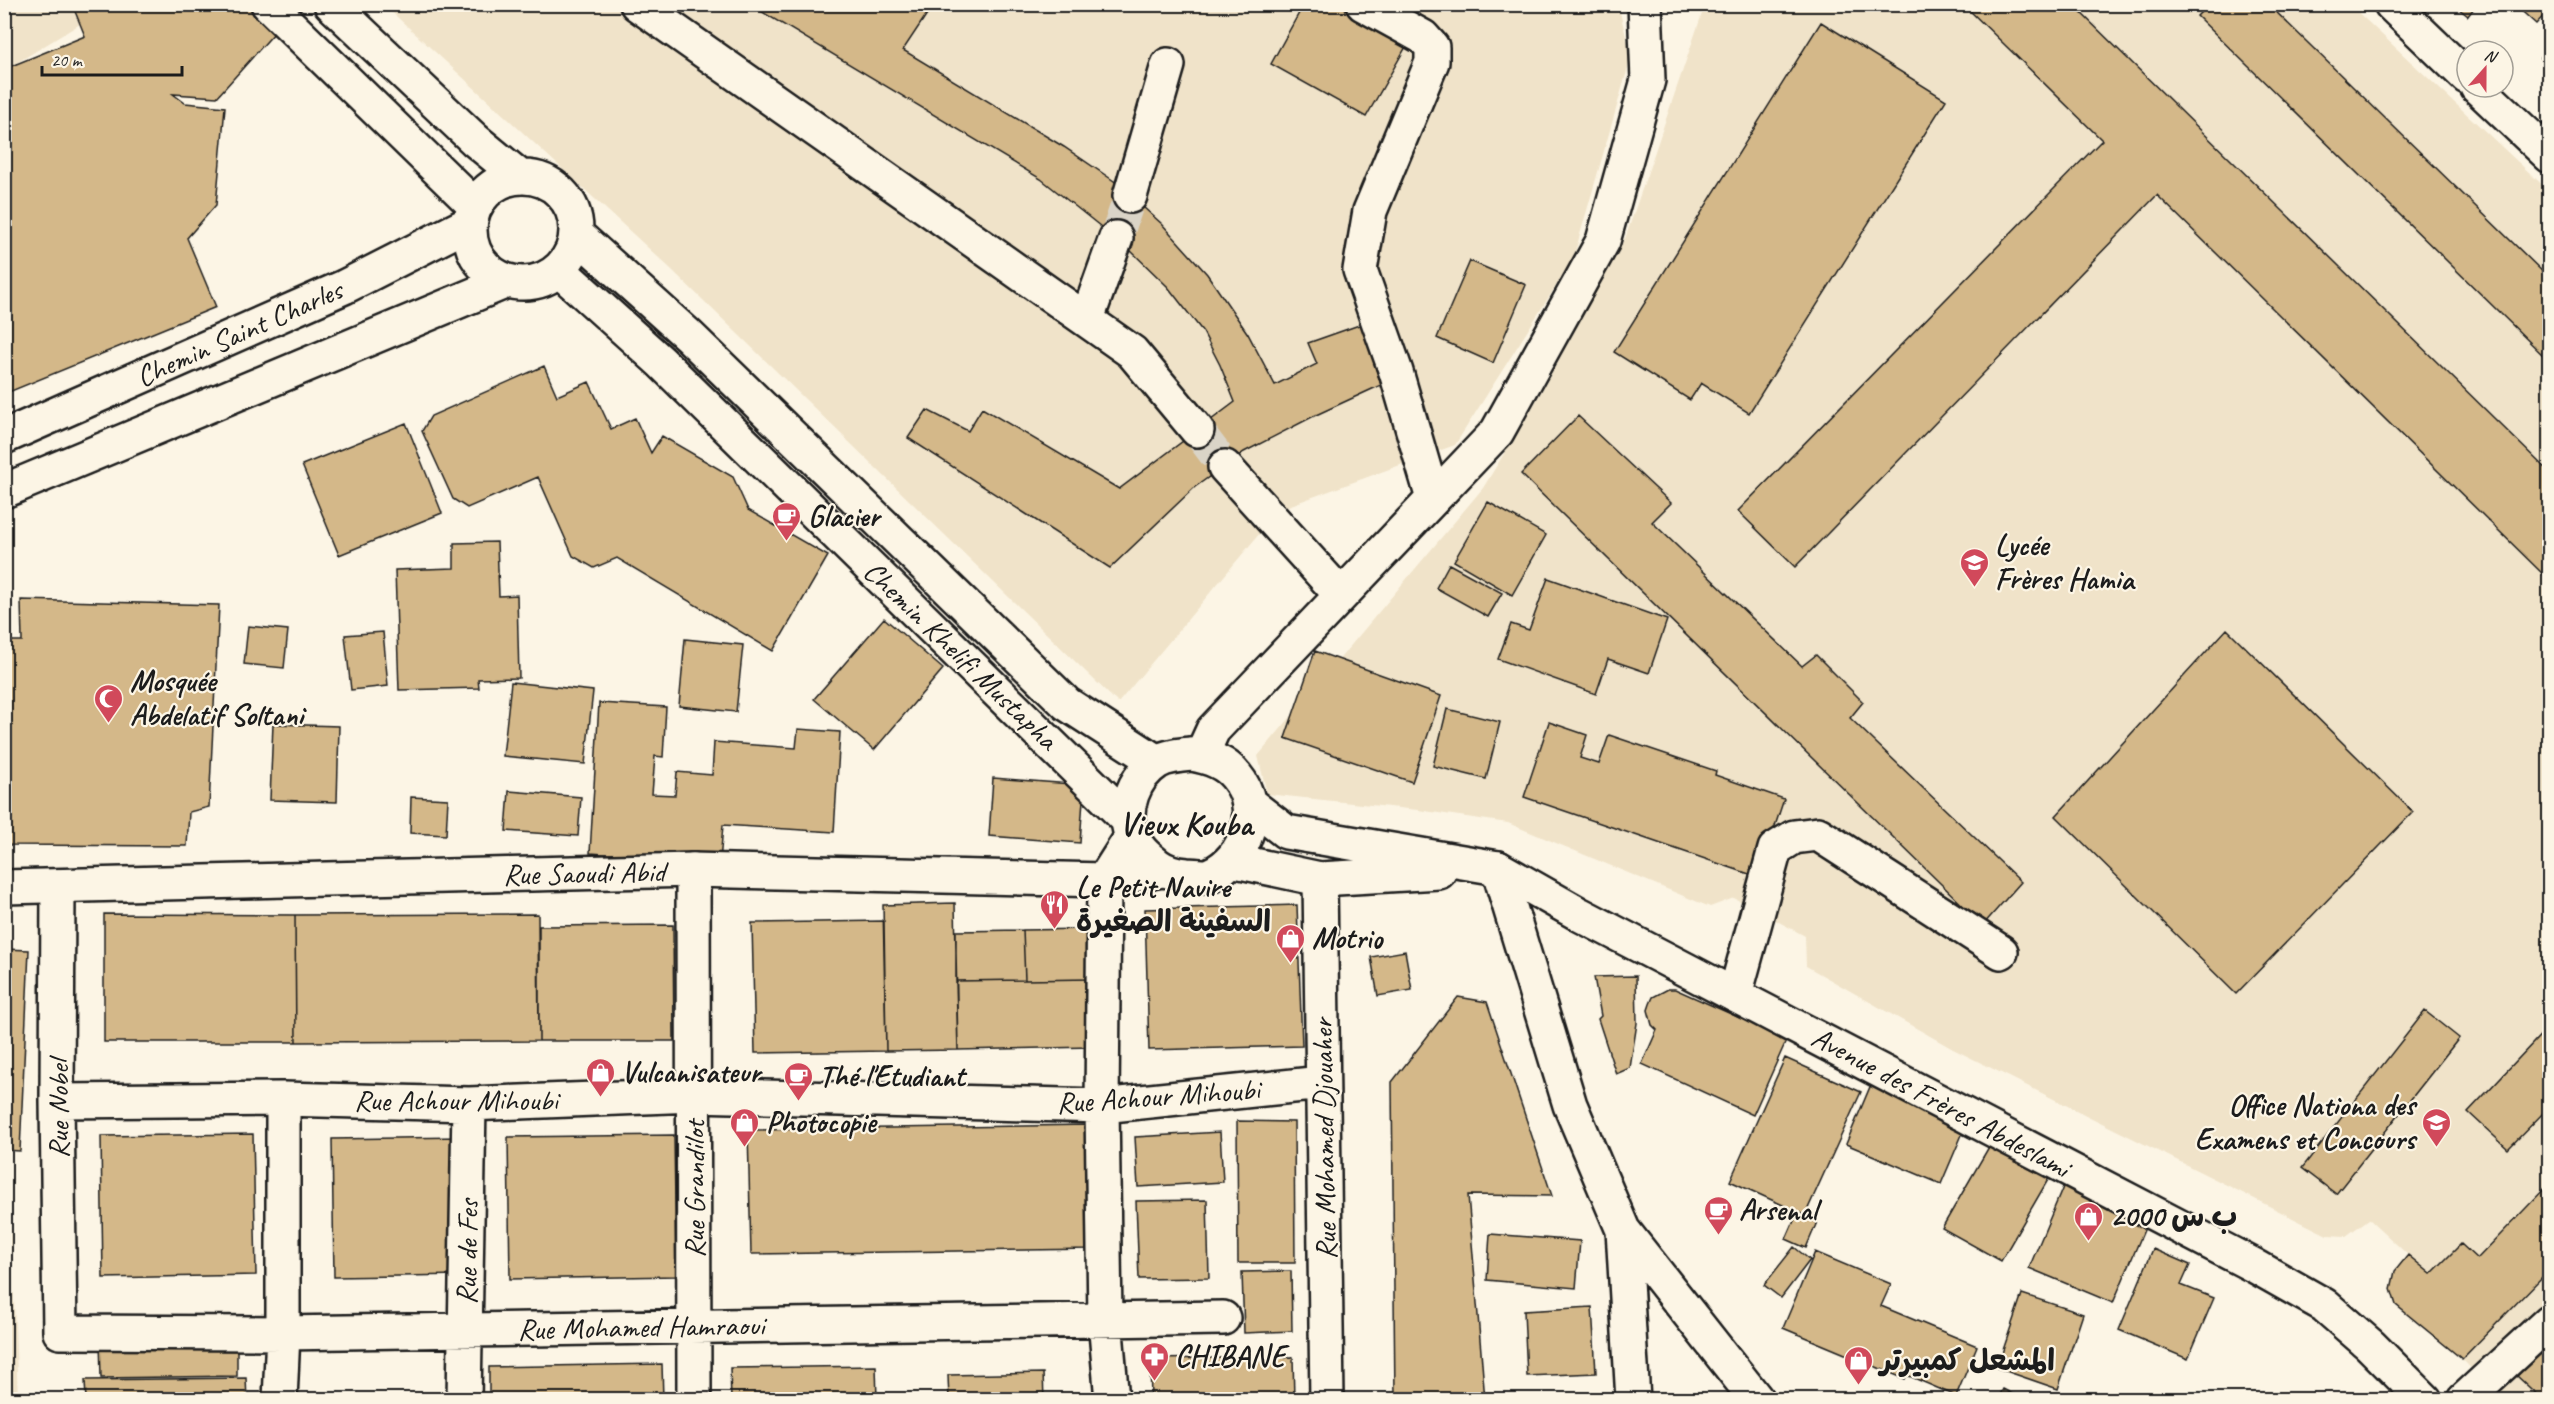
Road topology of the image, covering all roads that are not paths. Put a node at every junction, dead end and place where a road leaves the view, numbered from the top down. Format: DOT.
graph roads {
  1 [pos="268,4"];
  2 [pos="331,4"];
  3 [pos="638,4"];
  4 [pos="1363,4"];
  5 [pos="1645,4"];
  6 [pos="2391,4"];
  7 [pos="1168,65"];
  8 [pos="2455,65"];
  9 [pos="2490,99"];
  10 [pos="2550,156"];
  11 [pos="520,177"];
  12 [pos="1130,196"];
  13 [pos="473,214"];
  14 [pos="576,234"];
  15 [pos="1116,238"];
  16 [pos="559,270"];
  17 [pos="507,281"];
  18 [pos="1087,319"];
  19 [pos="1197,430"];
  20 [pos="4,437"];
  21 [pos="1225,467"];
  22 [pos="4,491"];
  23 [pos="1433,499"];
  24 [pos="1341,595"];
  25 [pos="1192,754"];
  26 [pos="1157,762"];
  27 [pos="1250,804"];
  28 [pos="1130,828"];
  29 [pos="1231,860"];
  30 [pos="1498,868"];
  31 [pos="693,870"];
  32 [pos="1163,870"];
  33 [pos="1320,879"];
  34 [pos="1104,880"];
  35 [pos="58,886"];
  36 [pos="4,887"];
  37 [pos="2001,952"];
  38 [pos="1735,995"];
  39 [pos="1322,1083"];
  40 [pos="694,1095"];
  41 [pos="283,1099"];
  42 [pos="57,1101"];
  43 [pos="469,1104"];
  44 [pos="1102,1106"];
  45 [pos="1623,1230"];
  46 [pos="1223,1318"];
  47 [pos="1104,1320"];
  48 [pos="2550,1321"];
  49 [pos="695,1326"];
  50 [pos="466,1330"];
  51 [pos="60,1332"];
  52 [pos="283,1333"];
  53 [pos="280,1400"];
  54 [pos="464,1400"];
  55 [pos="694,1400"];
  56 [pos="1112,1400"];
  57 [pos="1328,1400"];
  58 [pos="1633,1400"];
  59 [pos="1757,1400"];
  60 [pos="2425,1400"];
  61 [pos="2464,1400"];
  1 -- 13 [label="street"];
  2 -- 11 [label="street"];
  3 -- 18 [label="street"];
  4 -- 23 [label="street"];
  5 -- 23 [label="street"];
  6 -- 8 [label="street"];
  7 -- 12 [label="street"];
  9 -- 10 [label="street"];
  11 -- 13 [label="street"];
  11 -- 14 [label="street"];
  13 -- 17 [label="street"];
  13 -- 20 [label="street, Chemin Saint Charles"];
  14 -- 16 [label="street"];
  14 -- 26 [label="street, Chemin Khelifi Mustapha"];
  15 -- 18 [label="street"];
  16 -- 17 [label="street"];
  16 -- 28 [label="street, Chemin Khelifi Mustapha"];
  17 -- 22 [label="street"];
  18 -- 19 [label="street"];
  21 -- 24 [label="street"];
  23 -- 24 [label="street"];
  24 -- 25 [label="street"];
  25 -- 26 [label="street"];
  25 -- 27 [label="street"];
  26 -- 28 [label="street"];
  27 -- 29 [label="street"];
  27 -- 30 [label="street"];
  28 -- 32 [label="street"];
  28 -- 34 [label="street"];
  29 -- 32 [label="street"];
  29 -- 33 [label="street"];
  30 -- 33 [label="street"];
  30 -- 38 [label="street, Avenue des Frères Abdeslami"];
  30 -- 45 [label="street"];
  31 -- 34 [label="street, Rue Saoudi Abid"];
  31 -- 35 [label="street, Rue Saoudi Abid"];
  31 -- 40 [label="street, Rue Grandilot"];
  32 -- 34 [label="street, Rue Saoudi Abid"];
  33 -- 39 [label="street, Rue Mohamed Djouaher"];
  34 -- 44 [label="street"];
  35 -- 36 [label="street, Rue Saoudi Abid"];
  35 -- 42 [label="street, Rue Nobel"];
  37 -- 38 [label="street"];
  38 -- 60 [label="street, Avenue des Frères Abdeslami"];
  39 -- 44 [label="street, Rue Achour Mihoubi"];
  39 -- 57 [label="street, Rue Mohamed Djouaher"];
  40 -- 43 [label="street, Rue Achour Mihoubi"];
  40 -- 44 [label="street, Rue Achour Mihoubi"];
  40 -- 49 [label="street, Rue Grandilot"];
  41 -- 42 [label="street, Rue Achour Mihoubi"];
  41 -- 43 [label="street, Rue Achour Mihoubi"];
  41 -- 52 [label="street"];
  42 -- 51 [label="street, Rue Nobel"];
  43 -- 50 [label="street, Rue de Fes"];
  44 -- 47 [label="street"];
  45 -- 58 [label="street"];
  45 -- 59 [label="street"];
  46 -- 47 [label="street, Rue Mohamed Hamraoui"];
  47 -- 49 [label="street, Rue Mohamed Hamraoui"];
  47 -- 56 [label="street"];
  48 -- 61 [label="street"];
  49 -- 50 [label="street, Rue Mohamed Hamraoui"];
  49 -- 55 [label="street, Rue Grandilot"];
  50 -- 52 [label="street, Rue Mohamed Hamraoui"];
  50 -- 54 [label="street, Rue de Fes"];
  51 -- 52 [label="street, Rue Mohamed Hamraoui"];
  52 -- 53 [label="street"];
}
